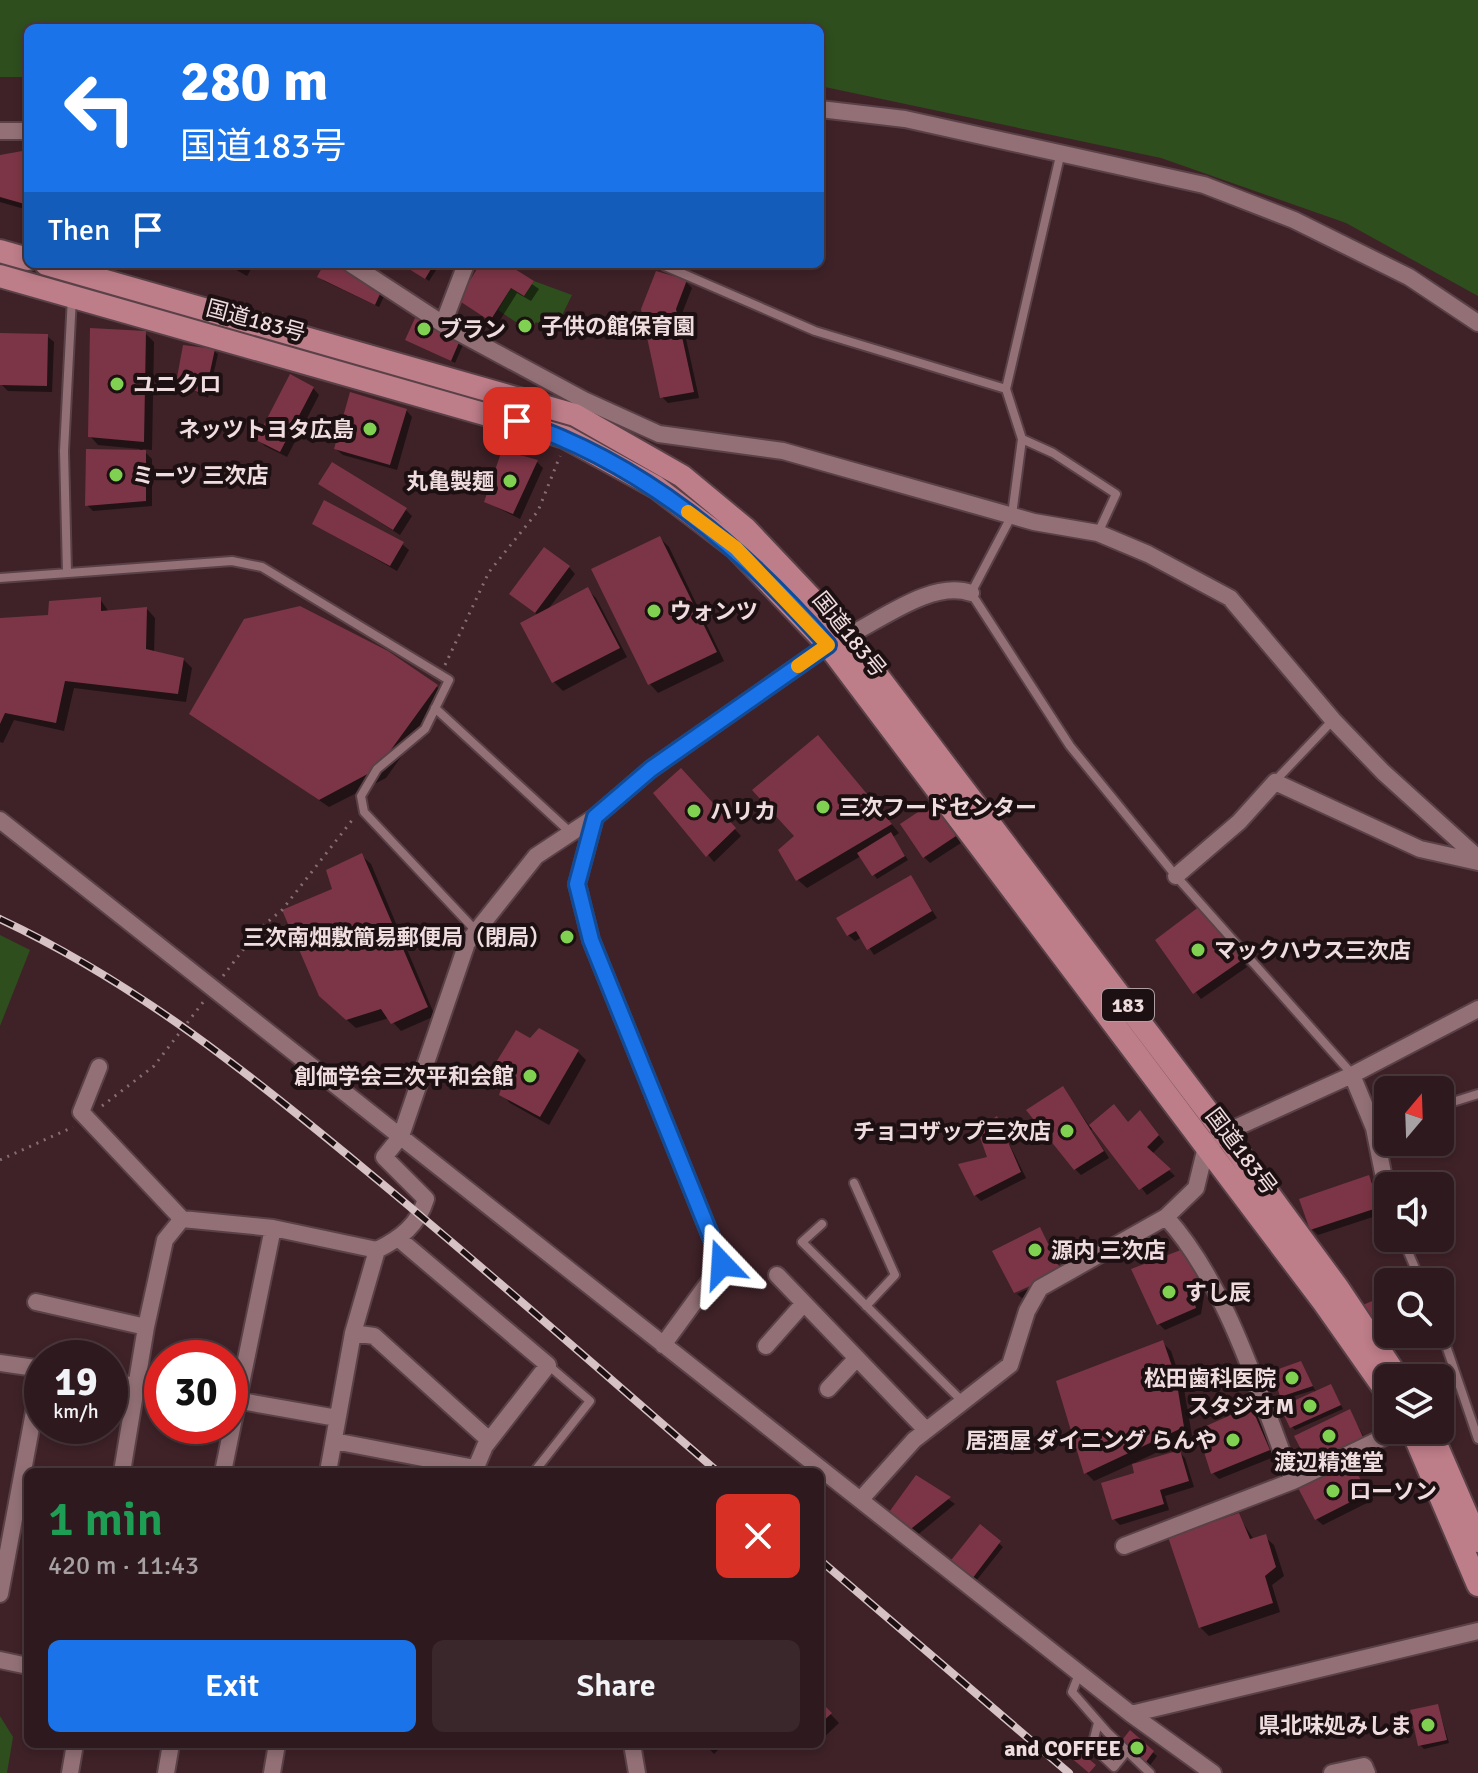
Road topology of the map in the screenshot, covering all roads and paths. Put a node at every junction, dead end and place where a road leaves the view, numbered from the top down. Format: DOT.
graph roads {
  1 [pos="824,109"];
  2 [pos="0,131"];
  3 [pos="24,131"];
  4 [pos="1060,156"];
  5 [pos="0,251"];
  6 [pos="24,258"];
  7 [pos="61,268"];
  8 [pos="357,268"];
  9 [pos="464,268"];
  10 [pos="670,268"];
  11 [pos="0,276"];
  12 [pos="72,296"];
  13 [pos="1478,323"];
  14 [pos="443,324"];
  15 [pos="1006,389"];
  16 [pos="580,408"];
  17 [pos="565,437"];
  18 [pos="1022,439"];
  19 [pos="1012,515"];
  20 [pos="1098,533"];
  21 [pos="67,572"];
  22 [pos="0,578"];
  23 [pos="971,593"];
  24 [pos="838,641"];
  25 [pos="441,675"];
  26 [pos="435,708"];
  27 [pos="1333,720"];
  28 [pos="1275,782"];
  29 [pos="363,806"];
  30 [pos="595,817"];
  31 [pos="0,820"];
  32 [pos="571,833"];
  33 [pos="1478,860"];
  34 [pos="1176,876"];
  35 [pos="477,933"];
  36 [pos="213,989"];
  37 [pos="1478,1009"];
  38 [pos="99,1067"];
  39 [pos="1352,1075"];
  40 [pos="1478,1094"];
  41 [pos="1454,1102"];
  42 [pos="1374,1114"];
  43 [pos="86,1118"];
  44 [pos="401,1136"];
  45 [pos="1215,1140"];
  46 [pos="0,1160"];
  47 [pos="854,1183"];
  48 [pos="1166,1217"];
  49 [pos="182,1219"];
  50 [pos="822,1224"];
  51 [pos="273,1228"];
  52 [pos="399,1239"];
  53 [pos="377,1250"];
  54 [pos="777,1275"];
  55 [pos="36,1302"];
  56 [pos="804,1303"];
  57 [pos="866,1306"];
  58 [pos="146,1327"];
  59 [pos="353,1333"];
  60 [pos="248,1340"];
  61 [pos="663,1345"];
  62 [pos="766,1346"];
  63 [pos="1447,1348"];
  64 [pos="857,1358"];
  65 [pos="0,1363"];
  66 [pos="1389,1364"];
  67 [pos="548,1365"];
  68 [pos="1374,1373"];
  69 [pos="128,1385"];
  70 [pos="136,1387"];
  71 [pos="144,1388"];
  72 [pos="828,1389"];
  73 [pos="962,1401"];
  74 [pos="248,1402"];
  75 [pos="337,1418"];
  76 [pos="926,1430"];
  77 [pos="1478,1439"];
  78 [pos="489,1440"];
  79 [pos="334,1441"];
  80 [pos="1374,1442"];
  81 [pos="227,1444"];
  82 [pos="1418,1444"];
  83 [pos="1436,1444"];
  84 [pos="123,1468"];
  85 [pos="224,1468"];
  86 [pos="329,1468"];
  87 [pos="464,1468"];
  88 [pos="475,1468"];
  89 [pos="537,1468"];
  90 [pos="823,1468"];
  91 [pos="824,1469"];
  92 [pos="1293,1481"];
  93 [pos="862,1498"];
  94 [pos="1478,1541"];
  95 [pos="1124,1546"];
  96 [pos="1478,1585"];
  97 [pos="0,1594"];
  98 [pos="1478,1631"];
  99 [pos="0,1660"];
  100 [pos="24,1665"];
  101 [pos="1079,1673"];
  102 [pos="1131,1714"];
  103 [pos="1098,1723"];
  104 [pos="74,1748"];
  105 [pos="170,1748"];
  106 [pos="276,1748"];
  107 [pos="633,1748"];
  108 [pos="1127,1751"];
  109 [pos="70,1773"];
  110 [pos="166,1773"];
  111 [pos="272,1773"];
  112 [pos="637,1773"];
  113 [pos="1150,1773"];
  114 [pos="1213,1773"];
  115 [pos="1332,1773"];
  116 [pos="1367,1773"];
  1 -- 4 [label="street"];
  2 -- 3 [label="street"];
  4 -- 13 [label="street"];
  4 -- 15 [label="lane"];
  5 -- 6 [label="highway"];
  7 -- 16 [label="highway, 国道183号 / 183"];
  8 -- 14 [label="street"];
  9 -- 14 [label="street"];
  10 -- 15 [label="lane"];
  11 -- 12 [label="highway, 国道183号 / 183"];
  12 -- 17 [label="highway, 国道183号 / 183"];
  12 -- 21 [label="lane"];
  14 -- 16 [label="street"];
  15 -- 18 [label="lane"];
  16 -- 17 [label="street"];
  16 -- 19 [label="street"];
  16 -- 24 [label="highway, 国道183号 / 183"];
  17 -- 24 [label="highway, 国道183号 / 183"];
  17 -- 25 [label="path"];
  18 -- 19 [label="lane"];
  18 -- 20 [label="lane"];
  19 -- 20 [label="street"];
  19 -- 23 [label="lane"];
  20 -- 27 [label="street"];
  21 -- 22 [label="lane"];
  21 -- 25 [label="lane"];
  23 -- 24 [label="street"];
  23 -- 34 [label="lane"];
  24 -- 30 [label="street"];
  24 -- 45 [label="highway, 国道183号 / 183"];
  25 -- 26 [label="lane"];
  26 -- 29 [label="lane"];
  26 -- 32 [label="lane"];
  27 -- 28 [label="lane"];
  27 -- 33 [label="street"];
  28 -- 33 [label="street"];
  28 -- 34 [label="street"];
  29 -- 35 [label="lane"];
  29 -- 36 [label="path"];
  30 -- 32 [label="street"];
  30 -- 61 [label="street"];
  31 -- 36 [label="street"];
  32 -- 35 [label="street"];
  34 -- 39 [label="lane"];
  35 -- 44 [label="street"];
  36 -- 43 [label="path"];
  36 -- 44 [label="street"];
  37 -- 39 [label="street"];
  38 -- 43 [label="street"];
  39 -- 42 [label="street"];
  39 -- 45 [label="street"];
  40 -- 41 [label="lane"];
  43 -- 46 [label="path"];
  43 -- 49 [label="street"];
  44 -- 52 [label="street"];
  44 -- 61 [label="street"];
  45 -- 48 [label="street"];
  45 -- 66 [label="highway, 国道183号 / 183"];
  45 -- 68 [label="highway, 国道183号 / 183"];
  47 -- 57 [label="lane"];
  48 -- 73 [label="street"];
  48 -- 92 [label="street"];
  49 -- 51 [label="street"];
  49 -- 58 [label="street"];
  50 -- 57 [label="lane"];
  51 -- 53 [label="street"];
  51 -- 60 [label="street"];
  52 -- 53 [label="street"];
  52 -- 67 [label="street"];
  53 -- 59 [label="street"];
  54 -- 56 [label="street"];
  55 -- 58 [label="street"];
  56 -- 62 [label="street"];
  56 -- 64 [label="street"];
  57 -- 73 [label="lane"];
  58 -- 70 [label="street"];
  59 -- 75 [label="street"];
  59 -- 78 [label="street"];
  61 -- 90 [label="street"];
  63 -- 77 [label="lane"];
  64 -- 72 [label="street"];
  64 -- 76 [label="street"];
  65 -- 97 [label="street"];
  67 -- 78 [label="street"];
  67 -- 89 [label="lane"];
  69 -- 70 [label="street"];
  70 -- 71 [label="street"];
  70 -- 84 [label="street"];
  73 -- 76 [label="street"];
  74 -- 75 [label="street"];
  75 -- 79 [label="street"];
  76 -- 93 [label="street"];
  78 -- 88 [label="street"];
  79 -- 86 [label="street"];
  79 -- 87 [label="street"];
  80 -- 92 [label="street"];
  81 -- 85 [label="street"];
  82 -- 96 [label="highway"];
  83 -- 94 [label="highway"];
  91 -- 93 [label="street"];
  92 -- 95 [label="street"];
  93 -- 101 [label="street"];
  98 -- 102 [label="street"];
  99 -- 100 [label="street"];
  101 -- 102 [label="street"];
  101 -- 103 [label="lane"];
  102 -- 114 [label="street"];
  103 -- 108 [label="lane"];
  103 -- 108 [label="lane"];
  104 -- 109 [label="street"];
  105 -- 110 [label="street"];
  106 -- 111 [label="street"];
  107 -- 112 [label="street"];
  108 -- 113 [label="lane"];
  115 -- 116 [label="street"];
}
